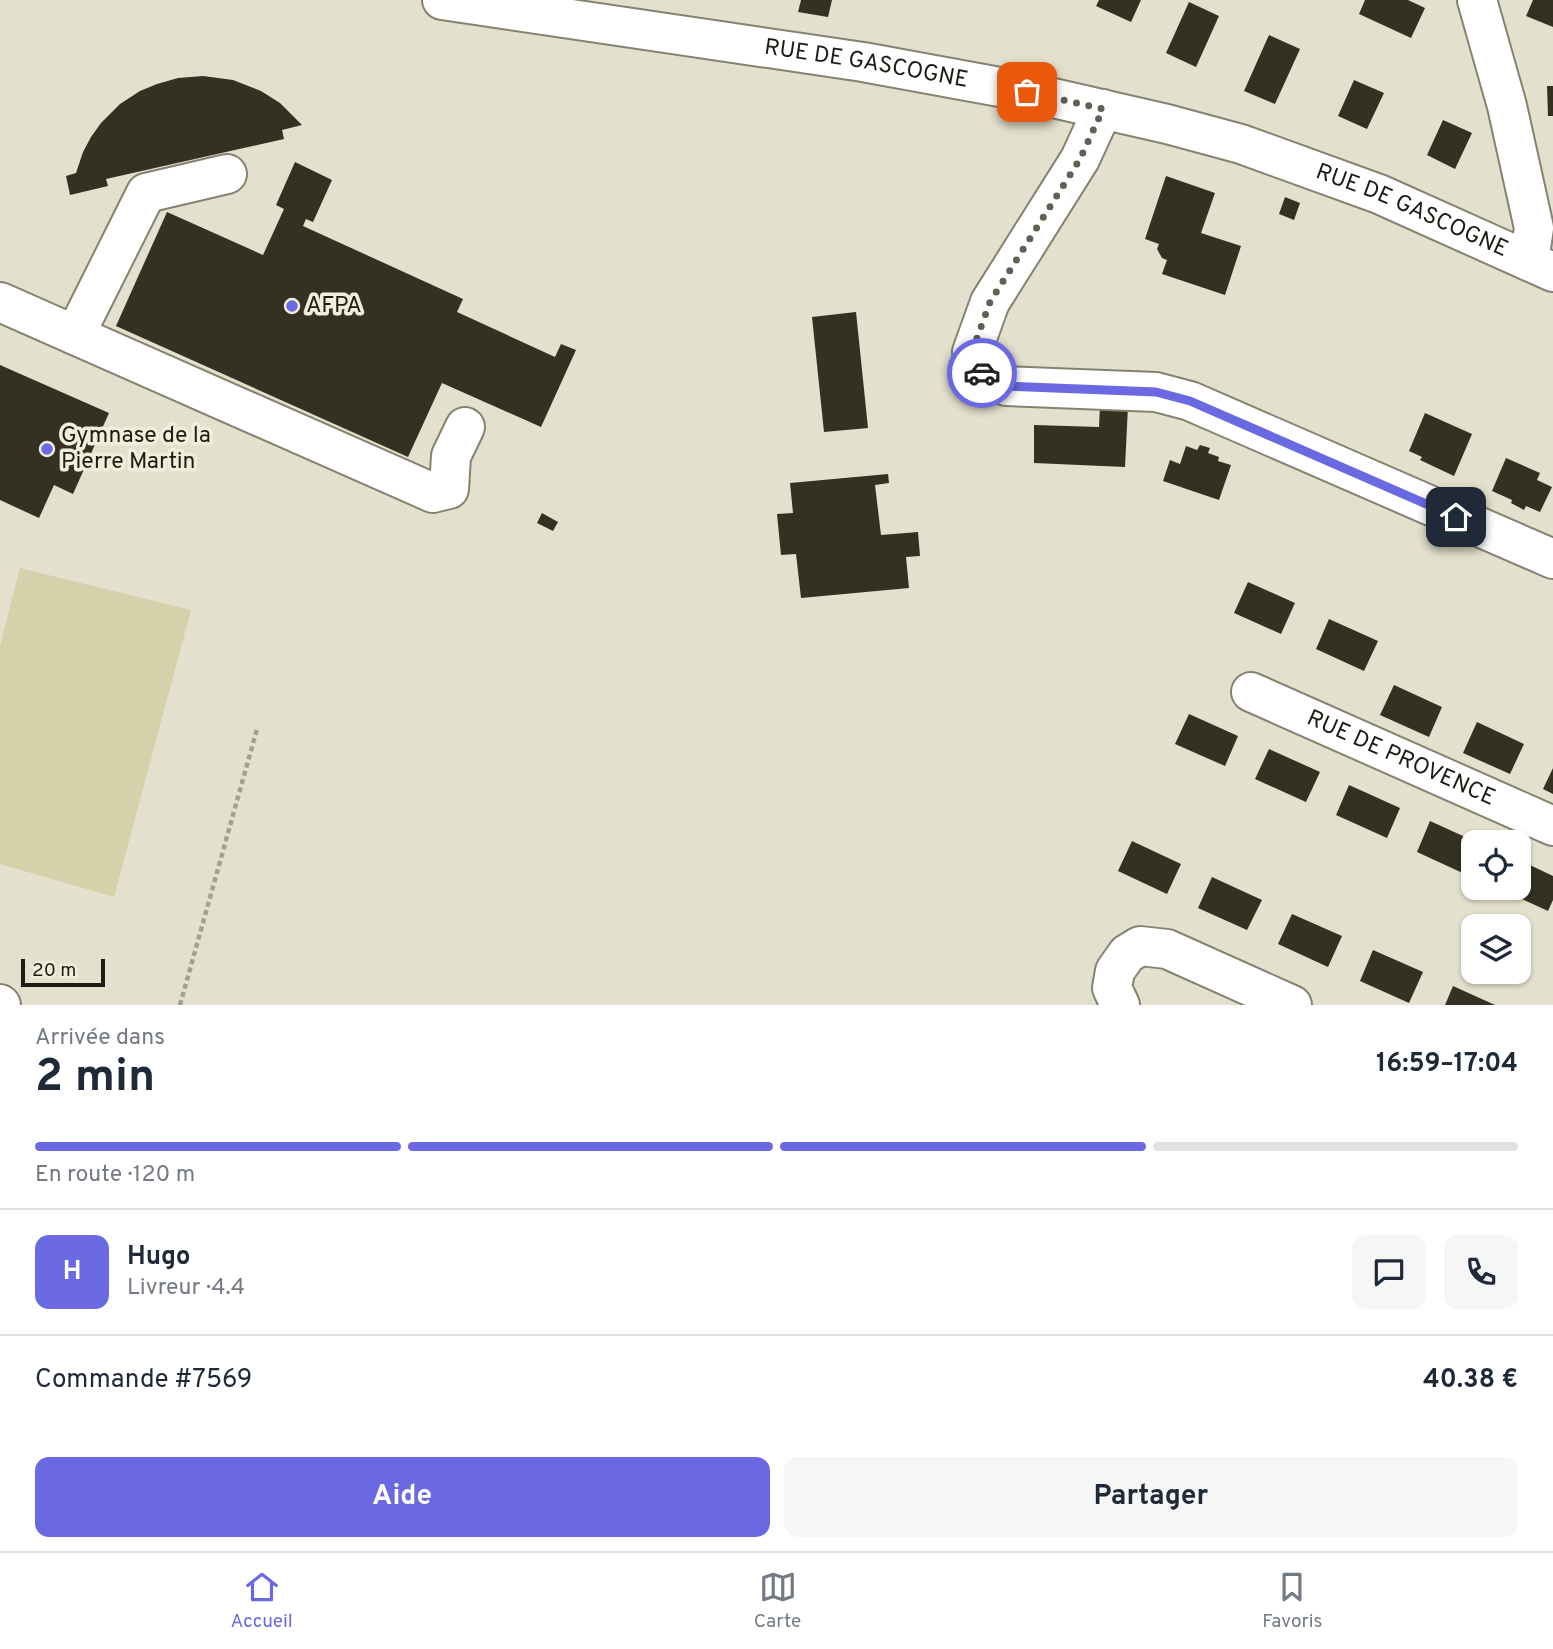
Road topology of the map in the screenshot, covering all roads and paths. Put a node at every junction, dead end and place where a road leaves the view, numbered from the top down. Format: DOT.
graph roads {
  1 [pos="442,0"];
  2 [pos="1477,0"];
  3 [pos="1103,109"];
  4 [pos="227,174"];
  5 [pos="1541,267"];
  6 [pos="0,302"];
  7 [pos="75,335"];
  8 [pos="465,427"];
  9 [pos="1553,559"];
  10 [pos="1251,692"];
  11 [pos="257,729"];
  12 [pos="1553,826"];
  13 [pos="180,1005"];
  14 [pos="1120,1005"];
  15 [pos="1292,1005"];
  1 -- 3 [label="street, RUE DE GASCOGNE"];
  2 -- 5 [label="street"];
  3 -- 5 [label="street, RUE DE GASCOGNE"];
  3 -- 9 [label="street"];
  4 -- 7 [label="street"];
  6 -- 7 [label="street"];
  7 -- 8 [label="street"];
  10 -- 12 [label="street, RUE DE PROVENCE"];
  11 -- 13 [label="path"];
  14 -- 15 [label="street"];
}
